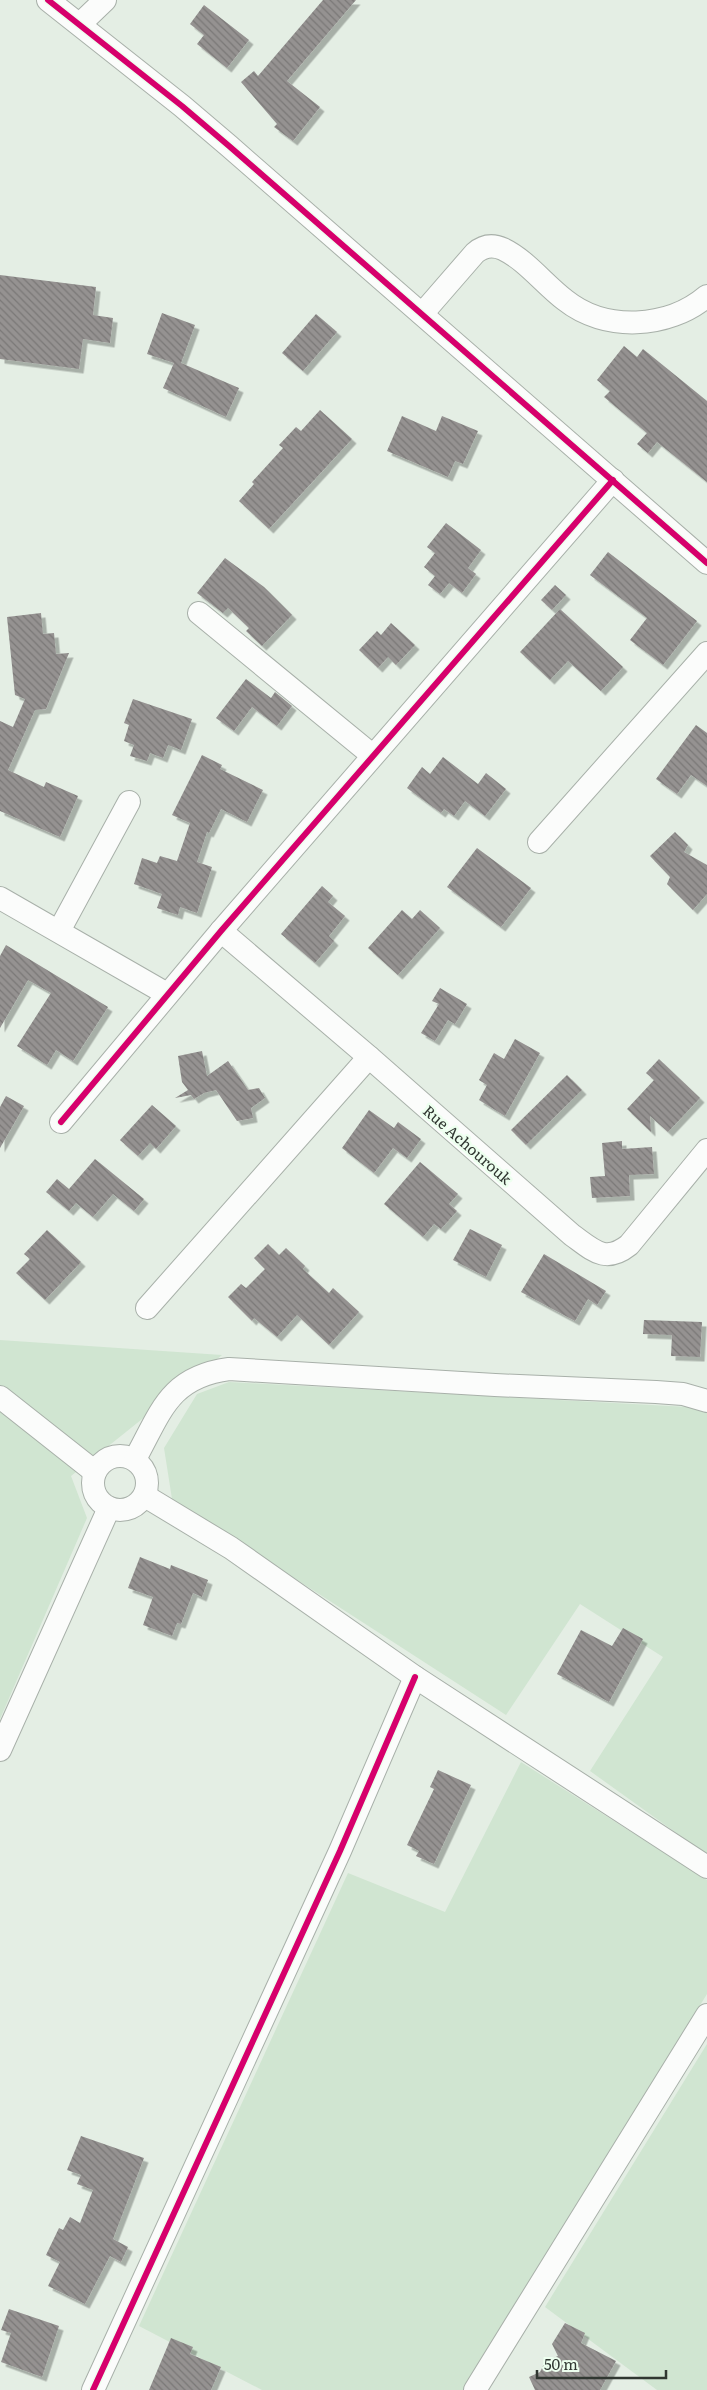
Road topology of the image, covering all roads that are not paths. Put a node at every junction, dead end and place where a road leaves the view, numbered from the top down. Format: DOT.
graph roads {
  1 [pos="48,0"];
  2 [pos="105,0"];
  3 [pos="80,24"];
  4 [pos="707,296"];
  5 [pos="422,314"];
  6 [pos="613,480"];
  7 [pos="707,563"];
  8 [pos="200,612"];
  9 [pos="707,653"];
  10 [pos="372,755"];
  11 [pos="129,802"];
  12 [pos="539,842"];
  13 [pos="0,898"];
  14 [pos="59,931"];
  15 [pos="221,931"];
  16 [pos="167,994"];
  17 [pos="370,1056"];
  18 [pos="61,1122"];
  19 [pos="707,1150"];
  20 [pos="148,1308"];
  21 [pos="0,1397"];
  22 [pos="707,1401"];
  23 [pos="135,1459"];
  24 [pos="95,1472"];
  25 [pos="145,1496"];
  26 [pos="108,1508"];
  27 [pos="415,1677"];
  28 [pos="0,1750"];
  29 [pos="707,1867"];
  30 [pos="707,2015"];
  31 [pos="93,2390"];
  32 [pos="475,2390"];
  1 -- 3 [label="street"];
  2 -- 3 [label="street"];
  3 -- 5 [label="street"];
  4 -- 5 [label="street"];
  5 -- 6 [label="street"];
  6 -- 7 [label="street"];
  6 -- 10 [label="street"];
  8 -- 10 [label="street"];
  9 -- 12 [label="street"];
  10 -- 15 [label="street"];
  11 -- 14 [label="street"];
  13 -- 14 [label="street"];
  14 -- 16 [label="street"];
  15 -- 16 [label="street"];
  15 -- 17 [label="street, Rue Achourouk"];
  16 -- 18 [label="street"];
  17 -- 19 [label="street, Rue Achourouk"];
  17 -- 20 [label="street"];
  21 -- 24 [label="street"];
  22 -- 23 [label="street"];
  23 -- 24 [label="street"];
  23 -- 25 [label="street"];
  24 -- 26 [label="street"];
  25 -- 26 [label="street"];
  25 -- 27 [label="street"];
  26 -- 28 [label="street"];
  27 -- 29 [label="street"];
  27 -- 31 [label="street"];
  30 -- 32 [label="street"];
}
